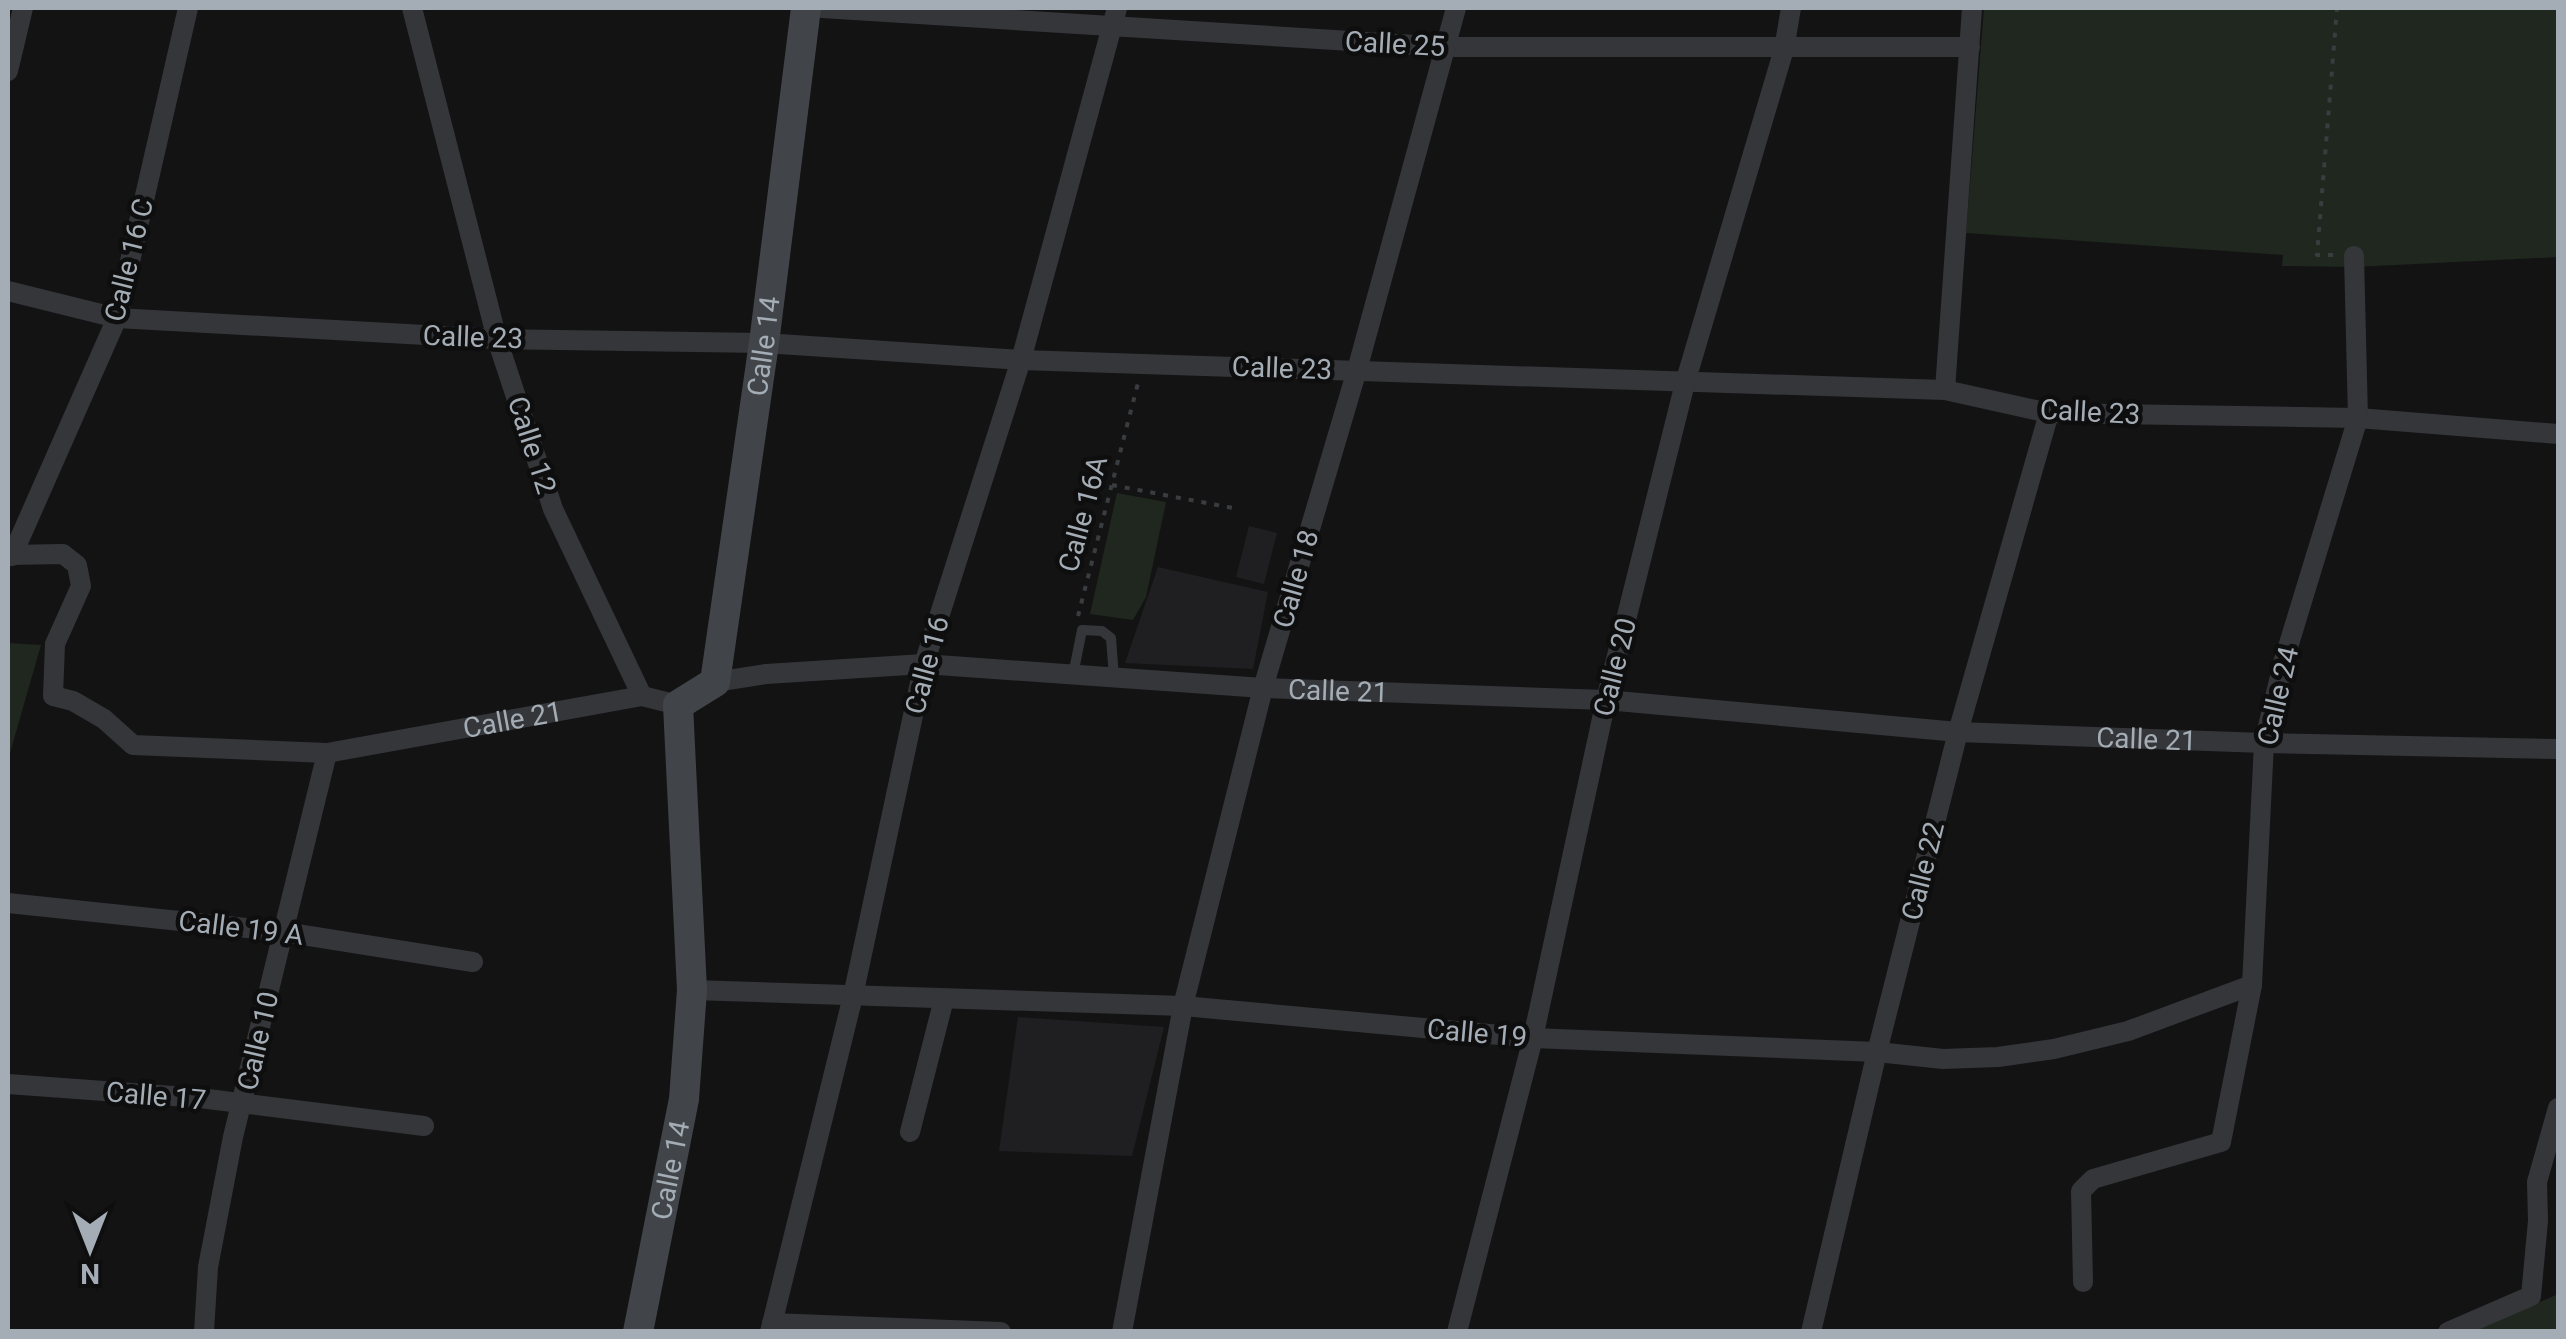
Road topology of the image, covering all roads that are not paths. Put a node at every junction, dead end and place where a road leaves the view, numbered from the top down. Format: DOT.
graph roads {
  1 [pos="23,8"];
  2 [pos="188,8"];
  3 [pos="412,8"];
  4 [pos="806,8"];
  5 [pos="822,8"];
  6 [pos="1456,8"];
  7 [pos="1791,8"];
  8 [pos="1972,8"];
  9 [pos="1114,17"];
  10 [pos="1447,47"];
  11 [pos="1970,47"];
  12 [pos="1784,48"];
  13 [pos="8,70"];
  14 [pos="2354,256"];
  15 [pos="8,291"];
  16 [pos="117,318"];
  17 [pos="498,340"];
  18 [pos="764,343"];
  19 [pos="1021,360"];
  20 [pos="1357,370"];
  21 [pos="1685,383"];
  22 [pos="1946,390"];
  23 [pos="2049,414"];
  24 [pos="2358,418"];
  25 [pos="2558,434"];
  26 [pos="10,556"];
  27 [pos="924,664"];
  28 [pos="1073,674"];
  29 [pos="1114,677"];
  30 [pos="715,682"];
  31 [pos="1264,688"];
  32 [pos="642,696"];
  33 [pos="1606,700"];
  34 [pos="678,706"];
  35 [pos="1958,732"];
  36 [pos="2264,744"];
  37 [pos="2558,749"];
  38 [pos="327,752"];
  39 [pos="8,903"];
  40 [pos="284,932"];
  41 [pos="472,962"];
  42 [pos="2252,985"];
  43 [pos="692,990"];
  44 [pos="853,996"];
  45 [pos="944,1000"];
  46 [pos="1183,1006"];
  47 [pos="1534,1038"];
  48 [pos="1877,1052"];
  49 [pos="8,1084"];
  50 [pos="243,1104"];
  51 [pos="2558,1112"];
  52 [pos="424,1126"];
  53 [pos="910,1132"];
  54 [pos="2083,1282"];
  55 [pos="771,1327"];
  56 [pos="204,1332"];
  57 [pos="638,1332"];
  58 [pos="1002,1332"];
  59 [pos="1122,1332"];
  60 [pos="1458,1332"];
  61 [pos="1811,1332"];
  62 [pos="2448,1332"];
  1 -- 13 [label="street"];
  2 -- 16 [label="street, Calle 16 C"];
  3 -- 17 [label="street, Calle 12"];
  4 -- 18 [label="street, Calle 14"];
  5 -- 9 [label="street, Calle 25"];
  6 -- 10 [label="street, Calle 18"];
  7 -- 12 [label="street, Calle 20"];
  8 -- 11 [label="street"];
  9 -- 10 [label="street, Calle 25"];
  9 -- 19 [label="street, Calle 16"];
  10 -- 12 [label="street, Calle 25"];
  10 -- 20 [label="street, Calle 18"];
  11 -- 12 [label="street, Calle 25"];
  11 -- 22 [label="street"];
  12 -- 21 [label="street, Calle 20"];
  14 -- 24 [label="street, Calle 24"];
  15 -- 16 [label="street, Calle 23"];
  16 -- 17 [label="street, Calle 23"];
  16 -- 26 [label="street, Calle 16 C"];
  17 -- 18 [label="street, Calle 23"];
  17 -- 32 [label="street, Calle 12"];
  18 -- 19 [label="street, Calle 23"];
  18 -- 30 [label="street, Calle 14"];
  19 -- 20 [label="street, Calle 23"];
  19 -- 27 [label="street, Calle 16"];
  20 -- 21 [label="street, Calle 23"];
  20 -- 31 [label="street, Calle 18"];
  21 -- 22 [label="street, Calle 23"];
  21 -- 33 [label="street, Calle 20"];
  22 -- 23 [label="street, Calle 23"];
  23 -- 24 [label="street, Calle 23"];
  23 -- 35 [label="street, Calle 22"];
  24 -- 25 [label="street, Calle 23"];
  24 -- 36 [label="street, Calle 24"];
  26 -- 38 [label="street, Calle 21"];
  27 -- 28 [label="street, Calle 21"];
  27 -- 30 [label="street, Calle 21"];
  27 -- 44 [label="street, Calle 16"];
  28 -- 29 [label="street, Calle 21"];
  28 -- 29 [label="lane"];
  29 -- 31 [label="street, Calle 21"];
  30 -- 34 [label="street, Calle 21"];
  31 -- 33 [label="street, Calle 21"];
  31 -- 46 [label="street, Calle 18"];
  32 -- 34 [label="street, Calle 21"];
  32 -- 38 [label="street, Calle 21"];
  33 -- 35 [label="street, Calle 21"];
  33 -- 47 [label="street, Calle 20"];
  34 -- 43 [label="street, Calle 14"];
  35 -- 36 [label="street, Calle 21"];
  35 -- 48 [label="street, Calle 22"];
  36 -- 37 [label="street, Calle 21"];
  36 -- 42 [label="street, Calle 24"];
  38 -- 40 [label="street, Calle 10"];
  39 -- 40 [label="street, Calle 19 A"];
  40 -- 41 [label="street, Calle 19 A"];
  40 -- 50 [label="street, Calle 10"];
  42 -- 48 [label="street, Calle 19"];
  42 -- 54 [label="street, Calle 24"];
  43 -- 44 [label="street, Calle 19"];
  43 -- 57 [label="street, Calle 14"];
  44 -- 45 [label="street, Calle 19"];
  44 -- 55 [label="street, Calle 16"];
  45 -- 46 [label="street, Calle 19"];
  45 -- 53 [label="street"];
  46 -- 47 [label="street, Calle 19"];
  46 -- 59 [label="street, Calle 18"];
  47 -- 48 [label="street, Calle 19"];
  47 -- 60 [label="street, Calle 20"];
  48 -- 61 [label="street, Calle 22"];
  49 -- 50 [label="street, Calle 17"];
  50 -- 52 [label="street, Calle 17"];
  50 -- 56 [label="street, Calle 10"];
  51 -- 62 [label="street"];
  55 -- 58 [label="street"];
}
